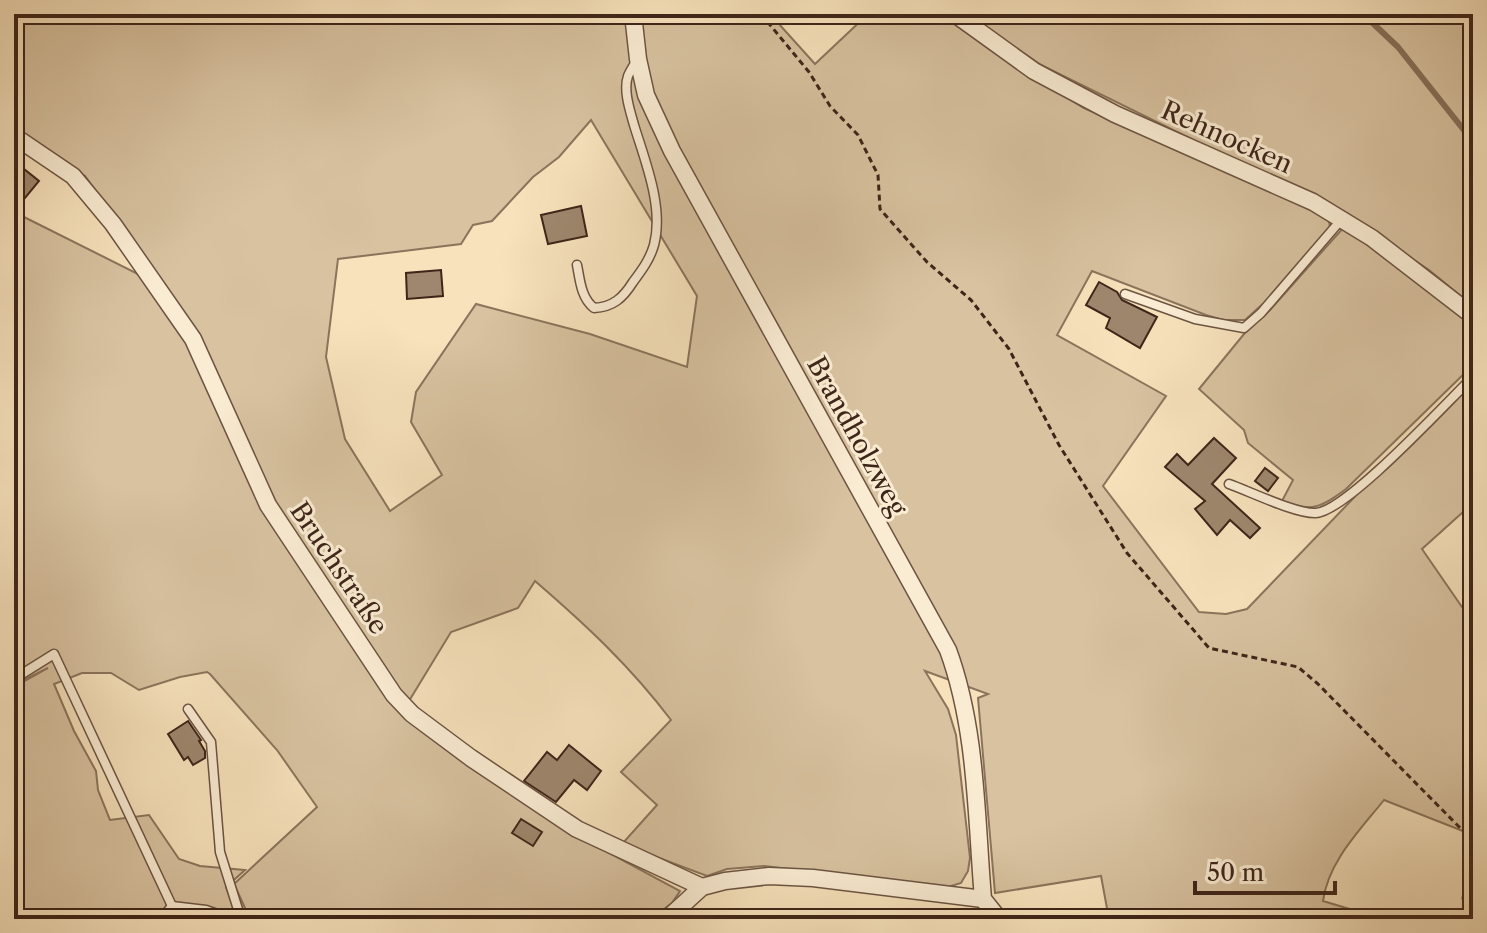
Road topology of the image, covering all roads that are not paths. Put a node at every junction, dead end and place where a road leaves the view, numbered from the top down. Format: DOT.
graph roads {
  1 [pos="633,14"];
  2 [pos="955,14"];
  3 [pos="638,59"];
  4 [pos="14,136"];
  5 [pos="1342,220"];
  6 [pos="577,265"];
  7 [pos="1125,294"];
  8 [pos="1473,316"];
  9 [pos="1473,377"];
  10 [pos="1229,484"];
  11 [pos="14,679"];
  12 [pos="188,709"];
  13 [pos="702,887"];
  14 [pos="983,899"];
  15 [pos="172,906"];
  16 [pos="161,919"];
  17 [pos="232,919"];
  18 [pos="241,919"];
  19 [pos="667,919"];
  20 [pos="999,919"];
  1 -- 3 [label="street, Brandholzweg"];
  2 -- 5 [label="street, Rehnocken"];
  3 -- 6 [label="lane"];
  3 -- 14 [label="street, Brandholzweg"];
  4 -- 13 [label="street, Bruchstraße"];
  5 -- 7 [label="lane"];
  5 -- 8 [label="street, Rehnocken"];
  9 -- 10 [label="lane"];
  11 -- 15 [label="lane"];
  12 -- 18 [label="lane"];
  13 -- 14 [label="street"];
  13 -- 19 [label="street"];
  14 -- 20 [label="street"];
  15 -- 16 [label="lane"];
  15 -- 17 [label="lane"];
}
